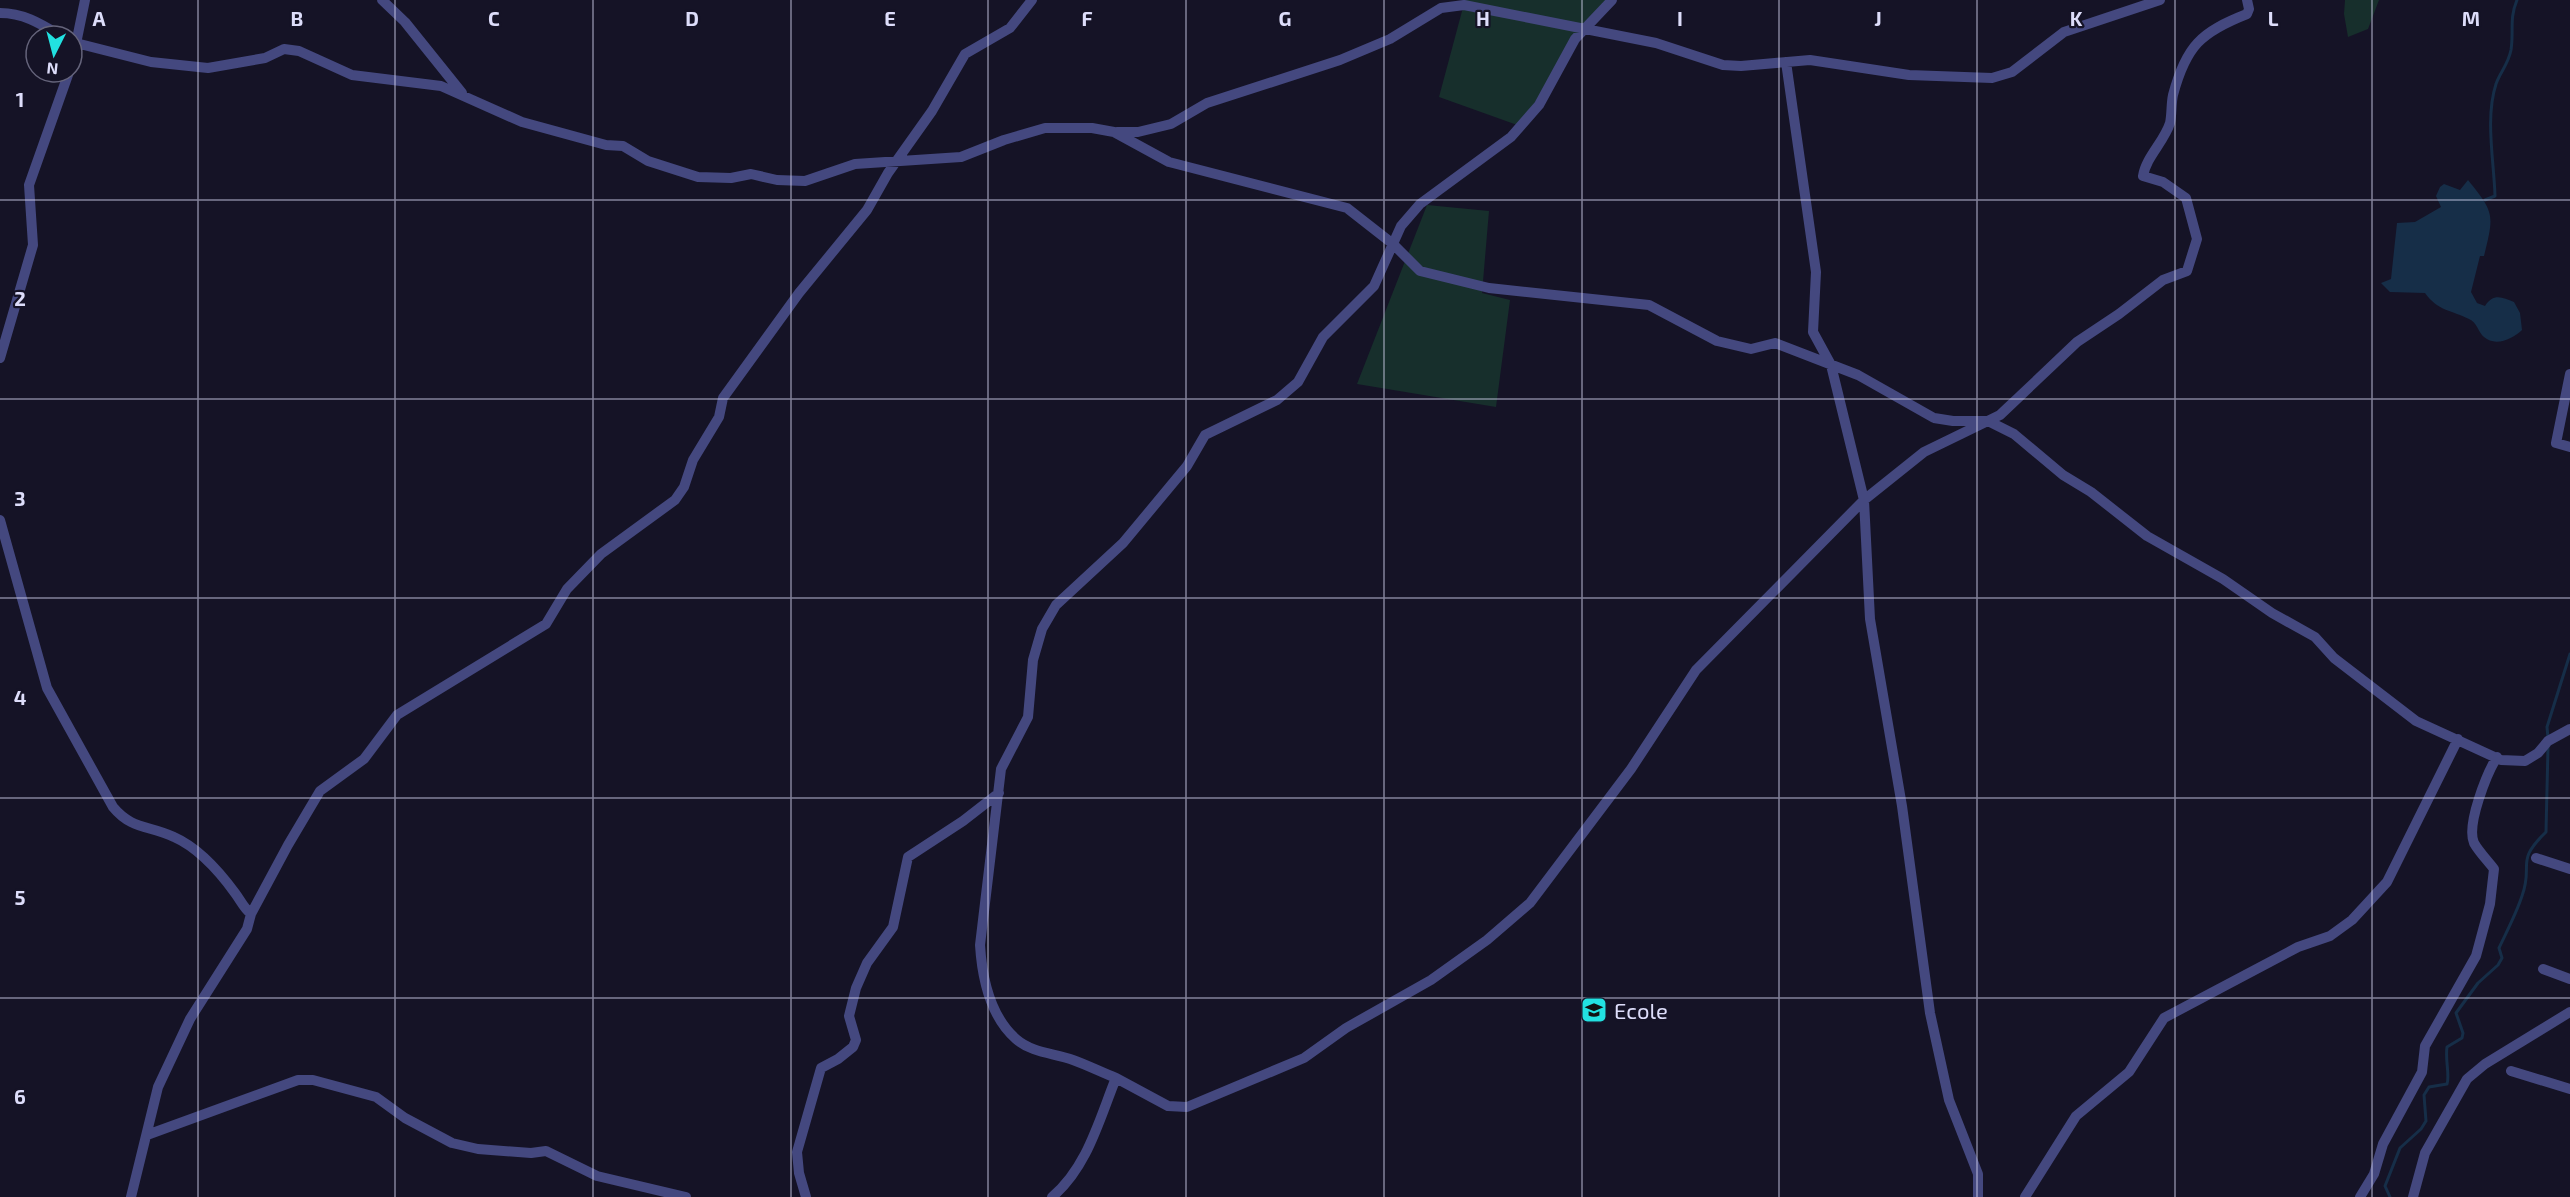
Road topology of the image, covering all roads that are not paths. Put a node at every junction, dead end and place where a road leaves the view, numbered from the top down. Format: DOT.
graph roads {
  1 [pos="85,0"];
  2 [pos="382,0"];
  3 [pos="1032,0"];
  4 [pos="1612,0"];
  5 [pos="2160,0"];
  6 [pos="2247,0"];
  7 [pos="0,14"];
  8 [pos="41,24"];
  9 [pos="79,24"];
  10 [pos="1584,30"];
  11 [pos="84,45"];
  12 [pos="1786,62"];
  13 [pos="65,84"];
  14 [pos="463,94"];
  15 [pos="1114,132"];
  16 [pos="897,160"];
  17 [pos="1393,244"];
  18 [pos="0,358"];
  19 [pos="1832,365"];
  20 [pos="2570,374"];
  21 [pos="1988,421"];
  22 [pos="2570,447"];
  23 [pos="1864,500"];
  24 [pos="0,520"];
  25 [pos="2570,729"];
  26 [pos="2458,739"];
  27 [pos="2496,757"];
  28 [pos="999,793"];
  29 [pos="2535,858"];
  30 [pos="2570,869"];
  31 [pos="251,914"];
  32 [pos="2543,969"];
  33 [pos="2570,979"];
  34 [pos="2570,1012"];
  35 [pos="2511,1071"];
  36 [pos="1116,1078"];
  37 [pos="2570,1089"];
  38 [pos="147,1135"];
  39 [pos="131,1197"];
  40 [pos="686,1197"];
  41 [pos="806,1197"];
  42 [pos="1052,1197"];
  43 [pos="1978,1197"];
  44 [pos="2025,1197"];
  45 [pos="2360,1197"];
  46 [pos="2413,1197"];
  1 -- 9 [label="street"];
  2 -- 14 [label="street"];
  3 -- 16 [label="street"];
  4 -- 10 [label="street"];
  5 -- 12 [label="street"];
  6 -- 21 [label="street"];
  7 -- 8 [label="street"];
  10 -- 12 [label="street"];
  10 -- 15 [label="street"];
  10 -- 17 [label="street"];
  11 -- 14 [label="street"];
  12 -- 19 [label="street"];
  13 -- 18 [label="street"];
  14 -- 16 [label="street"];
  15 -- 16 [label="street"];
  15 -- 17 [label="street"];
  16 -- 31 [label="street"];
  17 -- 19 [label="street"];
  17 -- 28 [label="street"];
  19 -- 21 [label="street"];
  19 -- 23 [label="street"];
  20 -- 22 [label="street"];
  21 -- 23 [label="street"];
  21 -- 26 [label="street"];
  23 -- 36 [label="street"];
  23 -- 43 [label="street"];
  24 -- 31 [label="street"];
  25 -- 27 [label="street"];
  26 -- 27 [label="street"];
  26 -- 44 [label="street"];
  27 -- 45 [label="street"];
  28 -- 36 [label="street"];
  28 -- 41 [label="street"];
  29 -- 30 [label="street"];
  31 -- 38 [label="street"];
  32 -- 33 [label="street"];
  34 -- 46 [label="street"];
  35 -- 37 [label="street"];
  36 -- 42 [label="street"];
  38 -- 39 [label="street"];
  38 -- 40 [label="street"];
}
